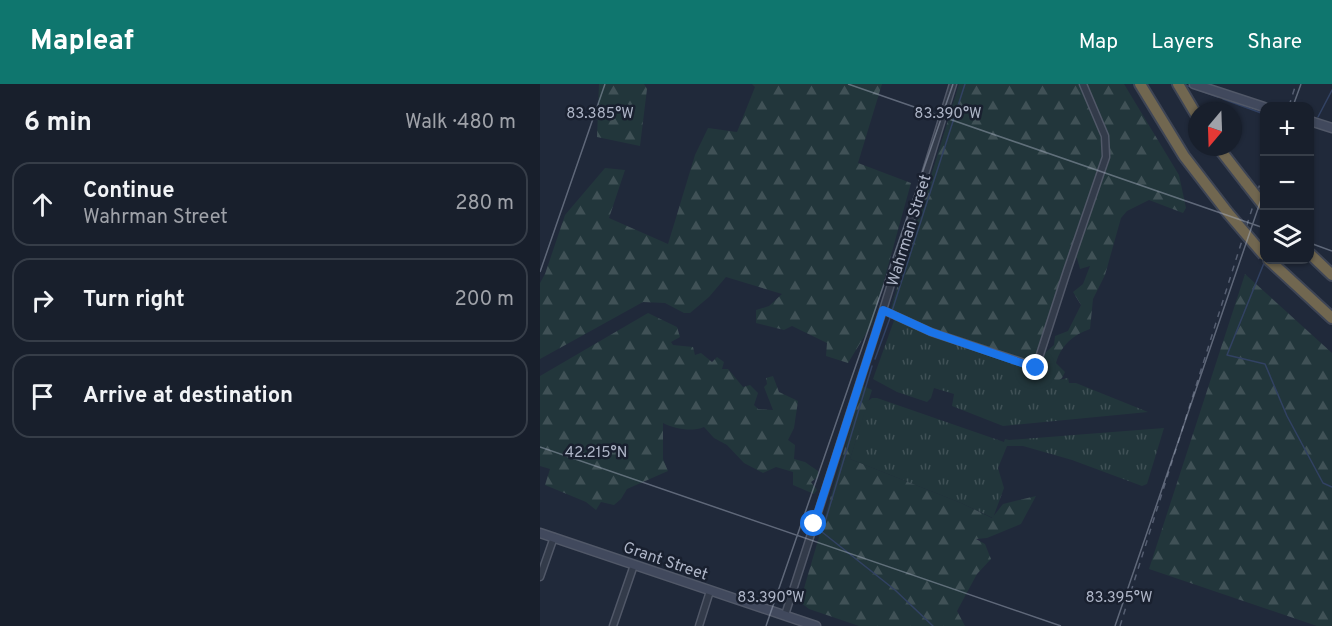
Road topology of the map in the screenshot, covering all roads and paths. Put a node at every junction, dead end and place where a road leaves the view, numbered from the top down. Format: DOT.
graph roads {
  1 [pos="953,84"];
  2 [pos="1083,84"];
  3 [pos="1140,84"];
  4 [pos="1178,84"];
  5 [pos="1194,84"];
  6 [pos="1188,102"];
  7 [pos="1260,106"];
  8 [pos="1314,122"];
  9 [pos="1332,128"];
  10 [pos="1225,156"];
  11 [pos="1260,201"];
  12 [pos="1260,250"];
  13 [pos="1314,258"];
  14 [pos="1273,264"];
  15 [pos="1332,274"];
  16 [pos="883,310"];
  17 [pos="1332,318"];
  18 [pos="540,533"];
  19 [pos="554,537"];
  20 [pos="634,565"];
  21 [pos="540,577"];
  22 [pos="710,591"];
  23 [pos="788,619"];
  24 [pos="613,626"];
  25 [pos="699,626"];
  26 [pos="816,626"];
  1 -- 16 [label="street, Wahrman Street"];
  2 -- 16 [label="street"];
  3 -- 12 [label="highway, bridge"];
  4 -- 6 [label="highway"];
  5 -- 7 [label="street"];
  8 -- 9 [label="street"];
  10 -- 11 [label="highway, bridge"];
  13 -- 15 [label="highway"];
  14 -- 17 [label="highway"];
  16 -- 23 [label="street, Wahrman Street"];
  18 -- 19 [label="street, Grant Street"];
  19 -- 20 [label="street, Grant Street"];
  19 -- 21 [label="street"];
  20 -- 22 [label="street, Grant Street"];
  20 -- 24 [label="street"];
  22 -- 23 [label="street, Grant Street"];
  22 -- 25 [label="street"];
  23 -- 26 [label="street, Grant Street"];
}
